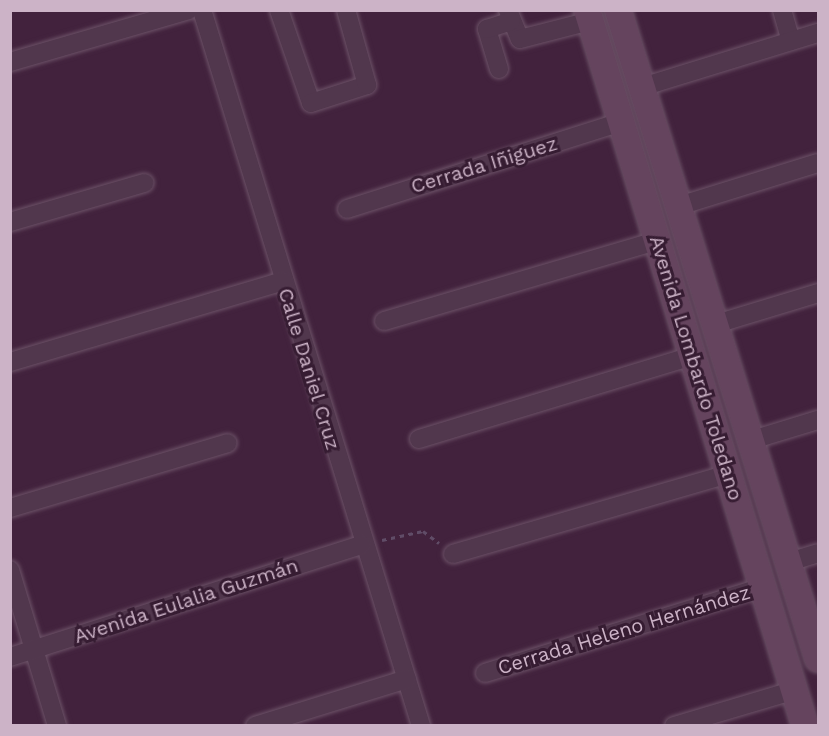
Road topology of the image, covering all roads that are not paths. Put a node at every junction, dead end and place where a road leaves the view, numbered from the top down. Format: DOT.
graph roads {
  1 [pos="189,10"];
  2 [pos="202,10"];
  3 [pos="279,10"];
  4 [pos="346,10"];
  5 [pos="618,10"];
  6 [pos="782,10"];
  7 [pos="509,16"];
  8 [pos="588,16"];
  9 [pos="819,33"];
  10 [pos="791,41"];
  11 [pos="10,63"];
  12 [pos="499,69"];
  13 [pos="642,87"];
  14 [pos="622,122"];
  15 [pos="819,163"];
  16 [pos="144,183"];
  17 [pos="679,206"];
  18 [pos="347,209"];
  19 [pos="10,222"];
  20 [pos="656,241"];
  21 [pos="283,282"];
  22 [pos="703,284"];
  23 [pos="673,293"];
  24 [pos="819,293"];
  25 [pos="384,321"];
  26 [pos="716,324"];
  27 [pos="692,356"];
  28 [pos="10,362"];
  29 [pos="819,420"];
  30 [pos="419,439"];
  31 [pos="752,440"];
  32 [pos="228,443"];
  33 [pos="728,474"];
  34 [pos="10,508"];
  35 [pos="362,545"];
  36 [pos="819,553"];
  37 [pos="453,554"];
  38 [pos="789,562"];
  39 [pos="10,570"];
  40 [pos="763,588"];
  41 [pos="34,649"];
  42 [pos="10,657"];
  43 [pos="819,659"];
  44 [pos="485,673"];
  45 [pos="407,679"];
  46 [pos="795,690"];
  47 [pos="57,726"];
  48 [pos="255,726"];
  49 [pos="421,726"];
  50 [pos="674,726"];
  51 [pos="805,726"];
  1 -- 11 [label="street"];
  2 -- 21 [label="street, Calle Daniel Cruz"];
  3 -- 4 [label="street"];
  5 -- 13 [label="main road, Avenida Lombardo Toledano"];
  6 -- 10 [label="street"];
  7 -- 8 [label="street"];
  7 -- 12 [label="street"];
  8 -- 14 [label="main road, Avenida Lombardo Toledano"];
  9 -- 10 [label="street"];
  10 -- 13 [label="street"];
  13 -- 17 [label="main road, Avenida Lombardo Toledano"];
  14 -- 18 [label="street, Cerrada Iñiguez"];
  14 -- 20 [label="main road, Avenida Lombardo Toledano"];
  15 -- 17 [label="street"];
  16 -- 19 [label="street"];
  17 -- 22 [label="main road, Avenida Lombardo Toledano"];
  20 -- 23 [label="main road, Avenida Lombardo Toledano"];
  20 -- 25 [label="street"];
  21 -- 28 [label="street"];
  21 -- 35 [label="street, Calle Daniel Cruz"];
  22 -- 23 [label="main road"];
  22 -- 26 [label="main road, Avenida Lombardo Toledano"];
  23 -- 27 [label="main road, Avenida Lombardo Toledano"];
  24 -- 26 [label="street"];
  26 -- 31 [label="main road, Avenida Lombardo Toledano"];
  27 -- 30 [label="street"];
  27 -- 33 [label="main road, Avenida Lombardo Toledano"];
  29 -- 31 [label="street"];
  31 -- 38 [label="main road, Avenida Lombardo Toledano"];
  32 -- 34 [label="street"];
  33 -- 37 [label="street"];
  33 -- 40 [label="main road, Avenida Lombardo Toledano"];
  35 -- 41 [label="street, Avenida Eulalia Guzmán"];
  35 -- 45 [label="street, Calle Daniel Cruz"];
  36 -- 38 [label="street"];
  38 -- 43 [label="main road, Avenida Lombardo Toledano"];
  39 -- 41 [label="street"];
  40 -- 44 [label="street, Cerrada Heleno Hernández"];
  40 -- 46 [label="main road, Avenida Lombardo Toledano"];
  41 -- 42 [label="street, Avenida Eulalia Guzmán"];
  41 -- 47 [label="street"];
  45 -- 48 [label="street"];
  45 -- 49 [label="street, Calle Daniel Cruz"];
  46 -- 50 [label="street"];
  46 -- 51 [label="main road, Avenida Lombardo Toledano"];
}
